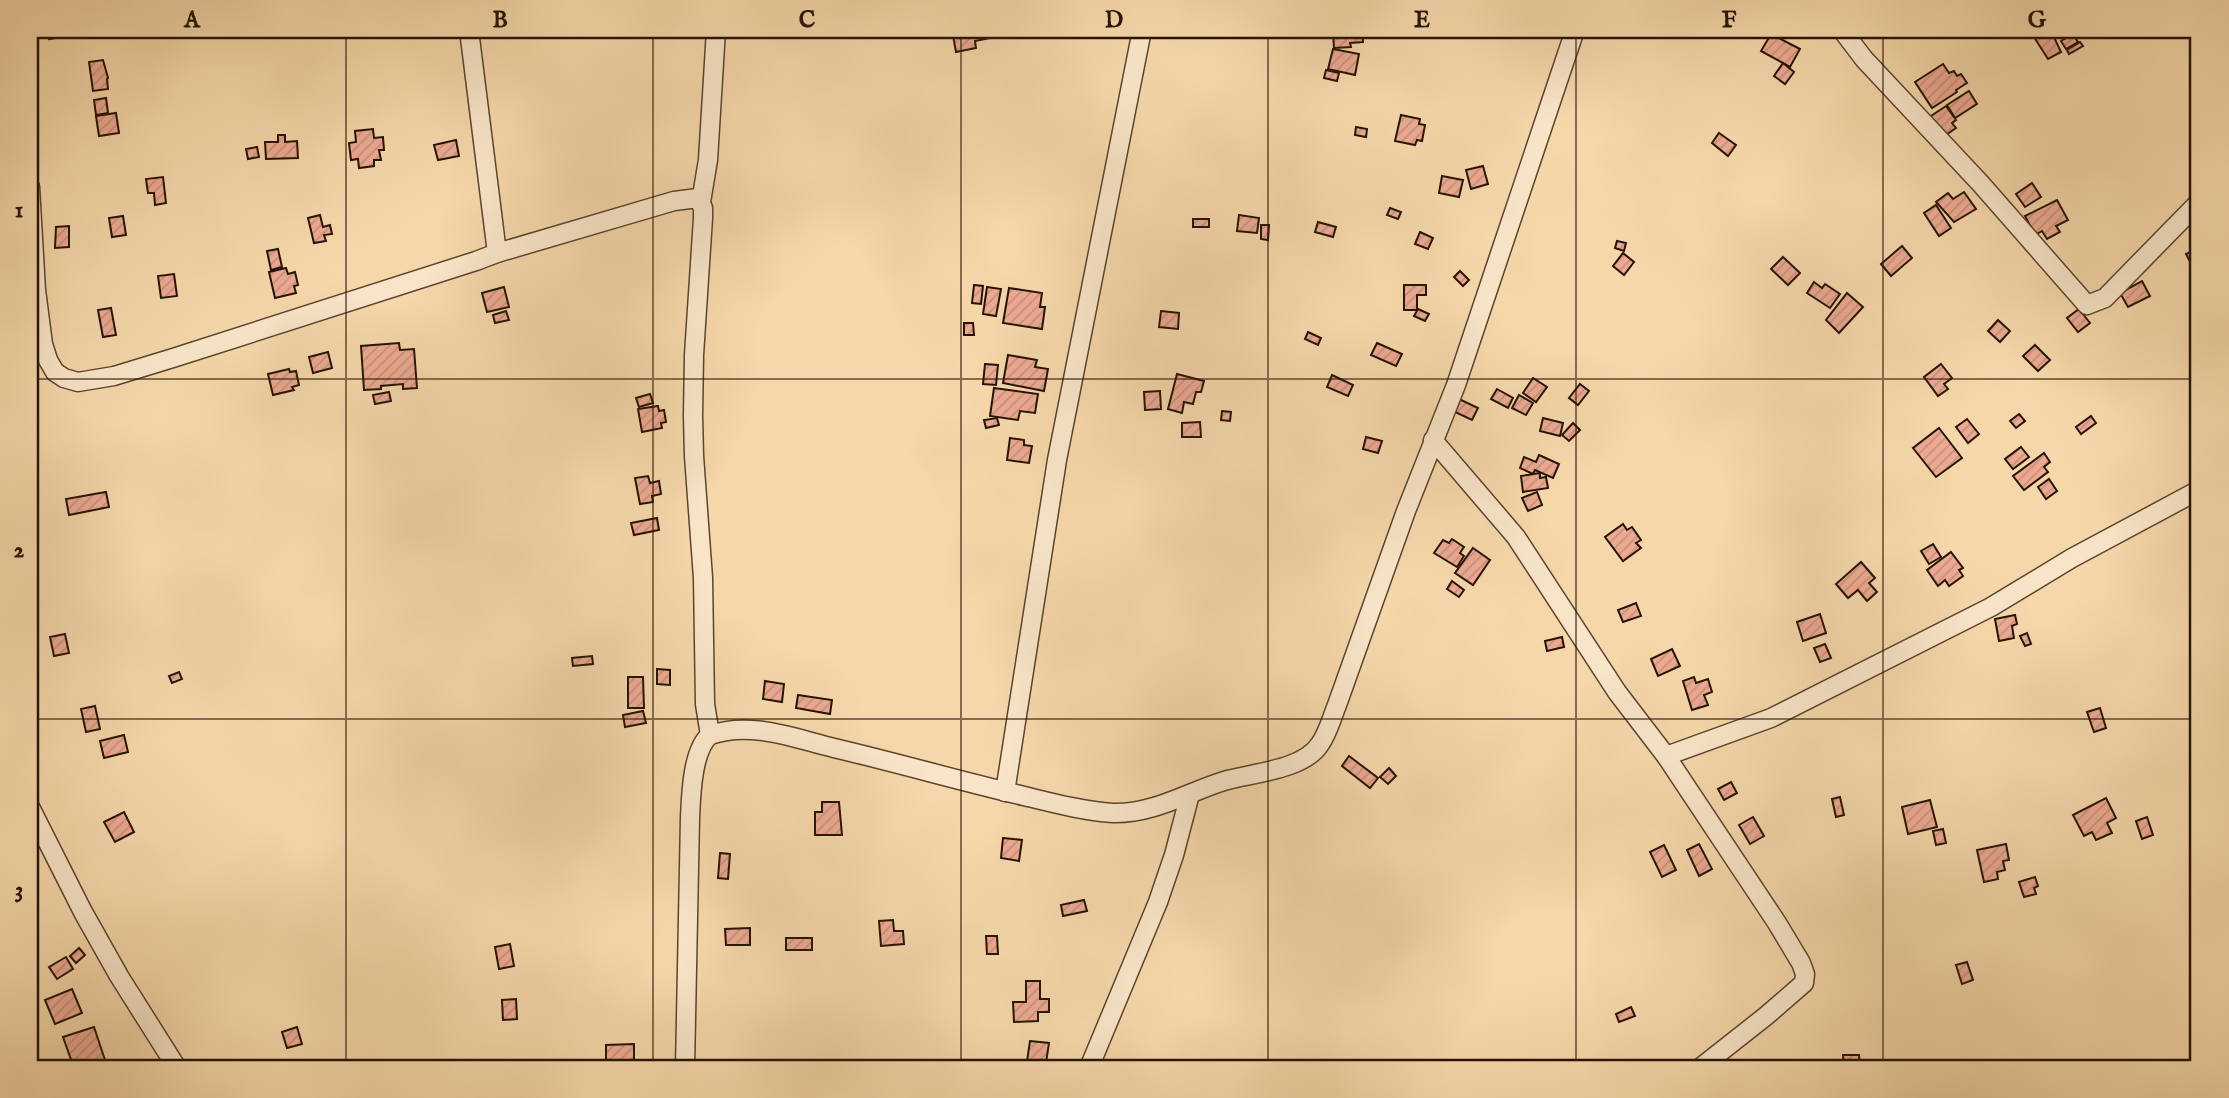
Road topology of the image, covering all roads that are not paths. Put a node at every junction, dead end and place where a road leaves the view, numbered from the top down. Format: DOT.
graph roads {
  1 [pos="469,30"];
  2 [pos="716,30"];
  3 [pos="1142,30"];
  4 [pos="1574,30"];
  5 [pos="1848,33"];
  6 [pos="30,187"];
  7 [pos="701,202"];
  8 [pos="2199,202"];
  9 [pos="497,253"];
  10 [pos="1433,440"];
  11 [pos="2199,490"];
  12 [pos="710,735"];
  13 [pos="1666,756"];
  14 [pos="1006,792"];
  15 [pos="1190,794"];
  16 [pos="30,807"];
  17 [pos="177,1068"];
  18 [pos="685,1068"];
  19 [pos="1089,1068"];
  20 [pos="1700,1068"];
  1 -- 9 [label="street"];
  2 -- 7 [label="street"];
  3 -- 14 [label="street"];
  4 -- 10 [label="street"];
  5 -- 8 [label="street"];
  6 -- 9 [label="street"];
  7 -- 9 [label="street"];
  7 -- 12 [label="street"];
  10 -- 13 [label="street"];
  10 -- 15 [label="street"];
  11 -- 13 [label="street"];
  12 -- 14 [label="street"];
  12 -- 18 [label="street"];
  13 -- 20 [label="street"];
  14 -- 15 [label="street"];
  15 -- 19 [label="street"];
  16 -- 17 [label="street"];
}
